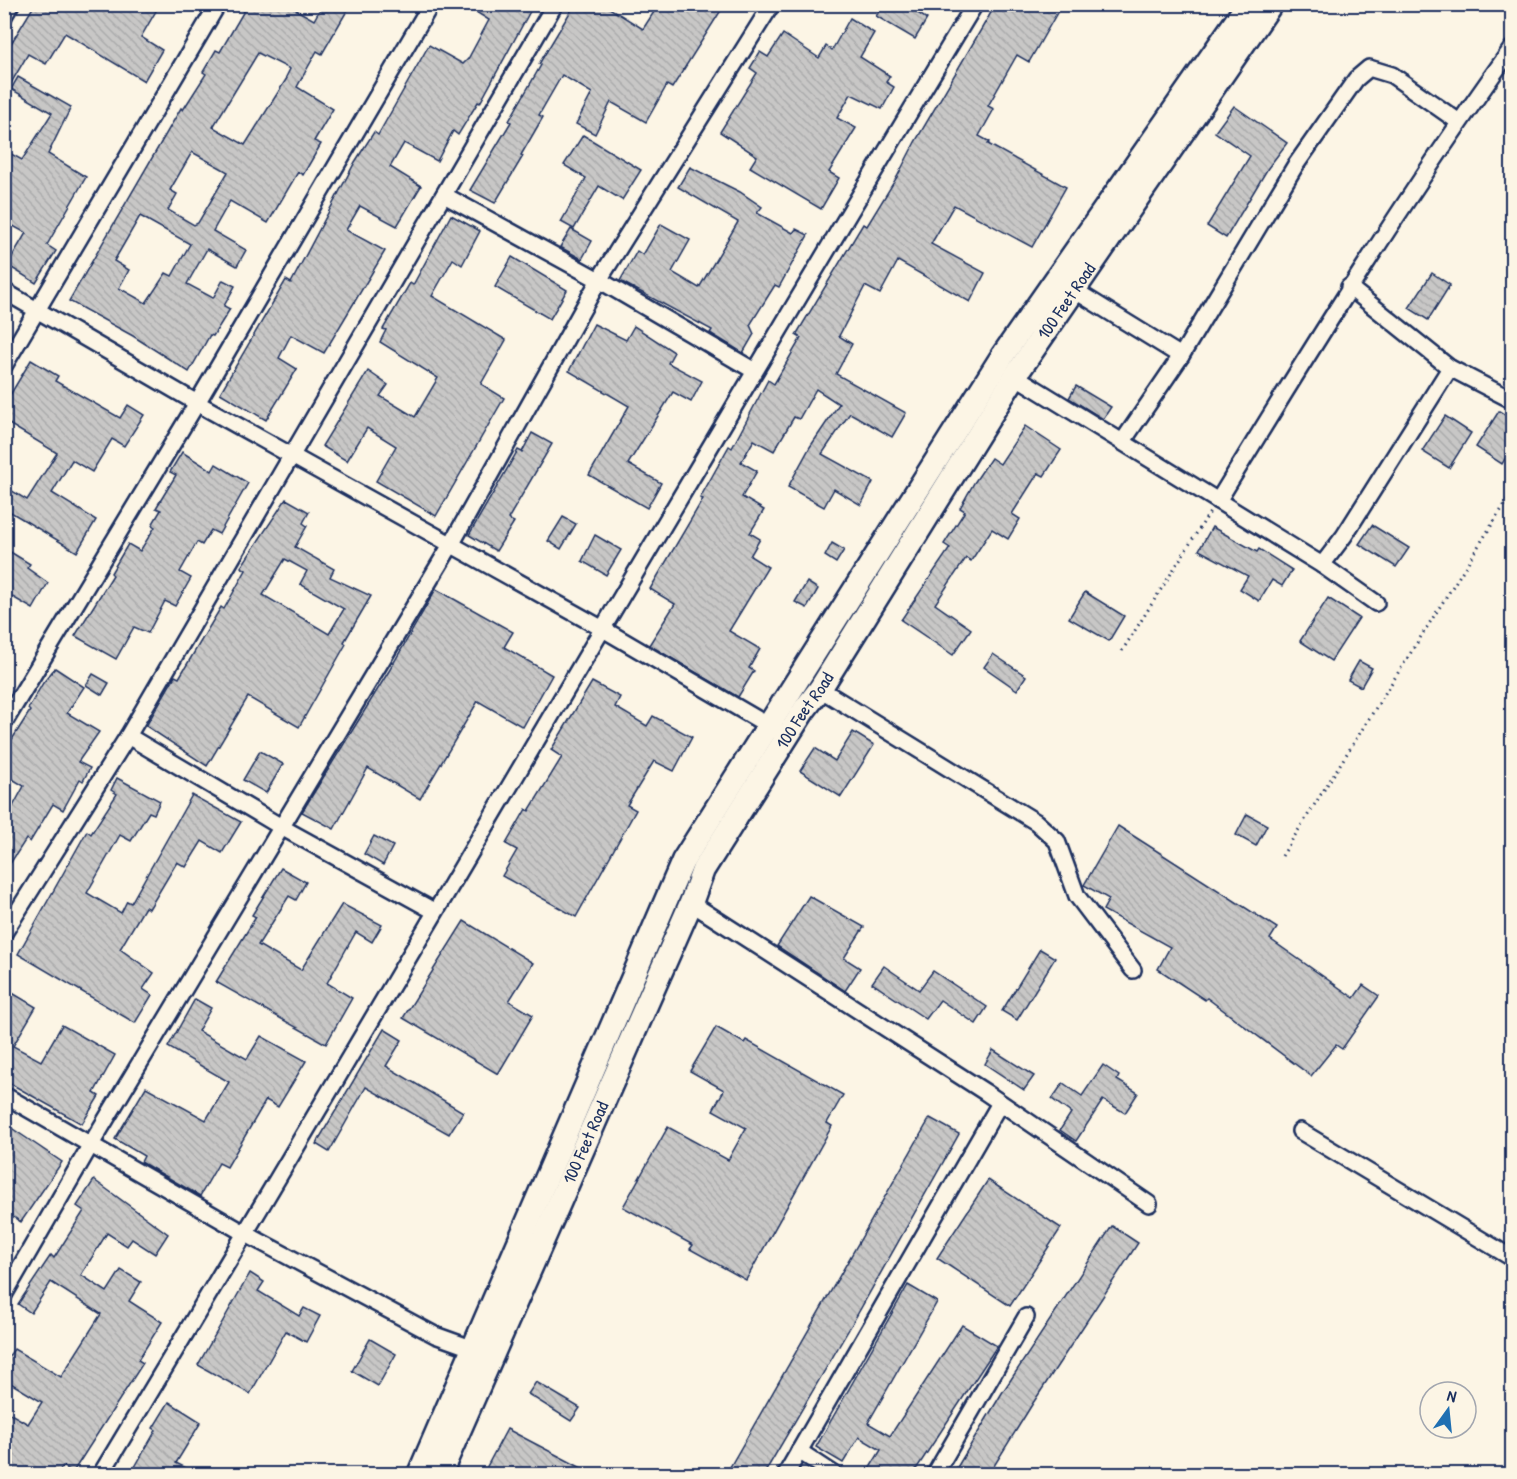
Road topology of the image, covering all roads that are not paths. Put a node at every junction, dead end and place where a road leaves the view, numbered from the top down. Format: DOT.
graph roads {
  1 [pos="11,4"];
  2 [pos="218,4"];
  3 [pos="431,4"];
  4 [pos="555,4"];
  5 [pos="772,4"];
  6 [pos="975,4"];
  7 [pos="1248,4"];
  8 [pos="1271,4"];
  9 [pos="4,16"];
  10 [pos="1512,48"];
  11 [pos="1459,122"];
  12 [pos="444,195"];
  13 [pos="599,280"];
  14 [pos="1349,287"];
  15 [pos="1074,290"];
  16 [pos="4,291"];
  17 [pos="37,309"];
  18 [pos="1181,356"];
  19 [pos="4,366"];
  20 [pos="1450,368"];
  21 [pos="753,370"];
  22 [pos="1015,376"];
  23 [pos="1512,400"];
  24 [pos="197,403"];
  25 [pos="1123,441"];
  26 [pos="292,454"];
  27 [pos="1218,501"];
  28 [pos="452,543"];
  29 [pos="1322,565"];
  30 [pos="1376,603"];
  31 [pos="603,629"];
  32 [pos="820,689"];
  33 [pos="4,723"];
  34 [pos="778,731"];
  35 [pos="128,736"];
  36 [pos="283,828"];
  37 [pos="691,903"];
  38 [pos="434,911"];
  39 [pos="4,933"];
  40 [pos="1133,970"];
  41 [pos="4,1095"];
  42 [pos="1000,1103"];
  43 [pos="1300,1131"];
  44 [pos="90,1146"];
  45 [pos="1149,1204"];
  46 [pos="246,1234"];
  47 [pos="1512,1258"];
  48 [pos="4,1295"];
  49 [pos="1026,1317"];
  50 [pos="474,1349"];
  51 [pos="799,1452"];
  52 [pos="101,1474"];
  53 [pos="419,1474"];
  54 [pos="440,1474"];
  55 [pos="786,1474"];
  56 [pos="834,1474"];
  57 [pos="935,1474"];
  1 -- 9 [label="street"];
  2 -- 17 [label="street"];
  3 -- 24 [label="street"];
  4 -- 12 [label="street"];
  5 -- 13 [label="street"];
  6 -- 21 [label="street"];
  7 -- 34 [label="street, 100 Feet Road"];
  8 -- 15 [label="street, 100 Feet Road"];
  10 -- 11 [label="street"];
  11 -- 14 [label="street"];
  11 -- 18 [label="street"];
  12 -- 13 [label="street"];
  12 -- 26 [label="street"];
  13 -- 21 [label="street"];
  13 -- 28 [label="street"];
  14 -- 20 [label="street"];
  14 -- 27 [label="street"];
  15 -- 18 [label="street"];
  15 -- 22 [label="street, 100 Feet Road"];
  16 -- 17 [label="street"];
  17 -- 19 [label="street"];
  17 -- 24 [label="street"];
  18 -- 25 [label="street"];
  20 -- 23 [label="street"];
  20 -- 29 [label="street"];
  21 -- 31 [label="street"];
  22 -- 25 [label="street"];
  22 -- 32 [label="street, 100 Feet Road"];
  24 -- 26 [label="street"];
  24 -- 33 [label="street"];
  25 -- 27 [label="street"];
  26 -- 28 [label="street"];
  26 -- 35 [label="street"];
  27 -- 29 [label="street"];
  28 -- 31 [label="street"];
  28 -- 36 [label="street"];
  29 -- 30 [label="street"];
  31 -- 34 [label="street"];
  31 -- 38 [label="street"];
  32 -- 34 [label="street, 100 Feet Road"];
  32 -- 40 [label="street"];
  34 -- 37 [label="street, 100 Feet Road"];
  34 -- 50 [label="street, 100 Feet Road"];
  35 -- 36 [label="street"];
  35 -- 39 [label="street"];
  36 -- 38 [label="street"];
  36 -- 44 [label="street"];
  37 -- 42 [label="street"];
  37 -- 54 [label="street, 100 Feet Road"];
  38 -- 46 [label="street"];
  41 -- 44 [label="street"];
  42 -- 45 [label="street"];
  42 -- 51 [label="street"];
  43 -- 47 [label="street"];
  44 -- 46 [label="street"];
  44 -- 48 [label="street"];
  46 -- 50 [label="street"];
  46 -- 52 [label="street"];
  49 -- 57 [label="street"];
  50 -- 53 [label="street, 100 Feet Road"];
  51 -- 55 [label="street"];
  51 -- 56 [label="street"];
}
